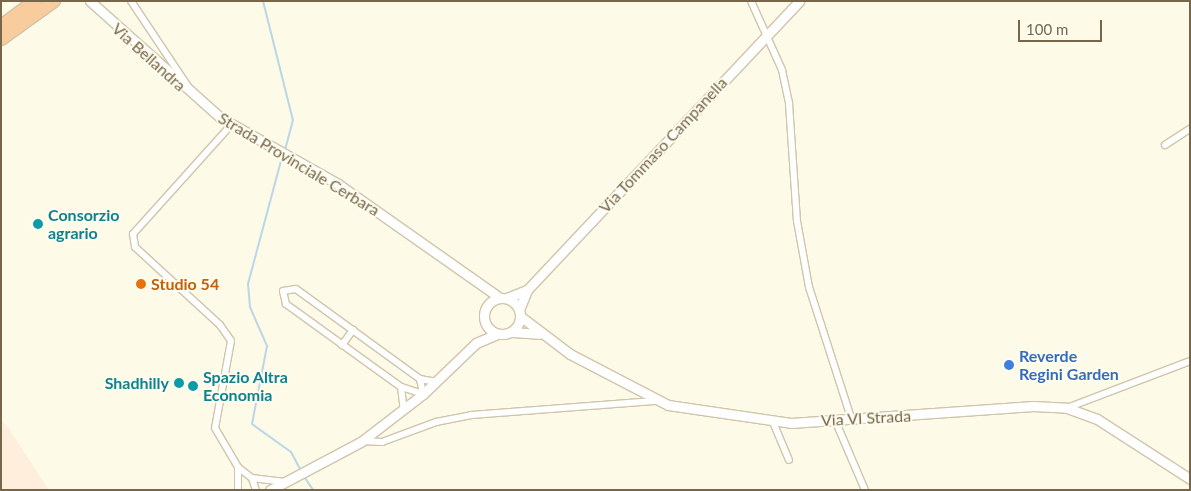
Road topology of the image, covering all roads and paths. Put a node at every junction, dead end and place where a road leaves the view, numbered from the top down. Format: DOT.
graph roads {
  1 [pos="35,1"];
  2 [pos="54,1"];
  3 [pos="131,1"];
  4 [pos="751,1"];
  5 [pos="799,1"];
  6 [pos="93,4"];
  7 [pos="1,26"];
  8 [pos="766,36"];
  9 [pos="1,39"];
  10 [pos="192,95"];
  11 [pos="232,124"];
  12 [pos="1190,129"];
  13 [pos="1165,145"];
  14 [pos="478,287"];
  15 [pos="527,290"];
  16 [pos="504,298"];
  17 [pos="485,309"];
  18 [pos="520,313"];
  19 [pos="484,320"];
  20 [pos="353,330"];
  21 [pos="512,332"];
  22 [pos="497,334"];
  23 [pos="542,335"];
  24 [pos="342,344"];
  25 [pos="476,344"];
  26 [pos="1190,361"];
  27 [pos="420,379"];
  28 [pos="438,382"];
  29 [pos="401,387"];
  30 [pos="423,394"];
  31 [pos="1082,399"];
  32 [pos="654,401"];
  33 [pos="1067,408"];
  34 [pos="404,410"];
  35 [pos="1078,411"];
  36 [pos="852,418"];
  37 [pos="835,420"];
  38 [pos="773,422"];
  39 [pos="362,441"];
  40 [pos="789,460"];
  41 [pos="238,467"];
  42 [pos="252,478"];
  43 [pos="1190,479"];
  44 [pos="240,482"];
  45 [pos="287,482"];
  46 [pos="238,490"];
  47 [pos="245,490"];
  48 [pos="256,490"];
  49 [pos="270,490"];
  50 [pos="865,490"];
  1 -- 7 [label="highway"];
  2 -- 9 [label="highway"];
  3 -- 10 [label="street, Via Bellandra"];
  4 -- 8 [label="street"];
  5 -- 8 [label="main road, Via Tommaso Campanella"];
  6 -- 10 [label="main road, Via Bellandra"];
  8 -- 15 [label="main road, Via Tommaso Campanella"];
  8 -- 36 [label="street"];
  10 -- 11 [label="main road, Strada Provinciale Cerbara"];
  11 -- 14 [label="main road, Strada Provinciale Cerbara"];
  11 -- 41 [label="street"];
  12 -- 13 [label="street"];
  14 -- 16 [label="main road, Strada Provinciale Cerbara"];
  14 -- 17 [label="main road"];
  15 -- 16 [label="main road, Via Tommaso Campanella"];
  15 -- 18 [label="main road, Via Tommaso Campanella"];
  16 -- 17 [label="main road"];
  16 -- 18 [label="main road, Strada Provinciale Cerbara"];
  17 -- 19 [label="main road"];
  18 -- 21 [label="main road"];
  18 -- 23 [label="main road, Via VI Strada"];
  19 -- 22 [label="main road"];
  19 -- 25 [label="main road"];
  20 -- 24 [label="street"];
  20 -- 24 [label="street"];
  20 -- 27 [label="street"];
  21 -- 22 [label="main road"];
  21 -- 23 [label="main road, Via VI Strada"];
  22 -- 25 [label="main road"];
  23 -- 32 [label="main road, Via VI Strada"];
  24 -- 29 [label="street"];
  25 -- 28 [label="main road"];
  26 -- 31 [label="street"];
  27 -- 28 [label="street"];
  27 -- 30 [label="street"];
  28 -- 30 [label="main road"];
  29 -- 30 [label="street"];
  29 -- 34 [label="street"];
  30 -- 34 [label="main road"];
  31 -- 33 [label="street"];
  31 -- 35 [label="street"];
  32 -- 38 [label="main road, Via VI Strada"];
  32 -- 39 [label="street"];
  33 -- 35 [label="main road, Via VI Strada"];
  33 -- 36 [label="main road, Via VI Strada"];
  34 -- 39 [label="main road"];
  35 -- 43 [label="main road, Via VI Strada"];
  36 -- 37 [label="main road, Via VI Strada"];
  37 -- 38 [label="main road, Via VI Strada"];
  37 -- 50 [label="street"];
  38 -- 40 [label="street"];
  39 -- 45 [label="main road"];
  41 -- 42 [label="street"];
  41 -- 44 [label="street"];
  42 -- 45 [label="street"];
  42 -- 48 [label="street"];
  44 -- 46 [label="street"];
  44 -- 47 [label="street"];
  45 -- 49 [label="main road"];
}
